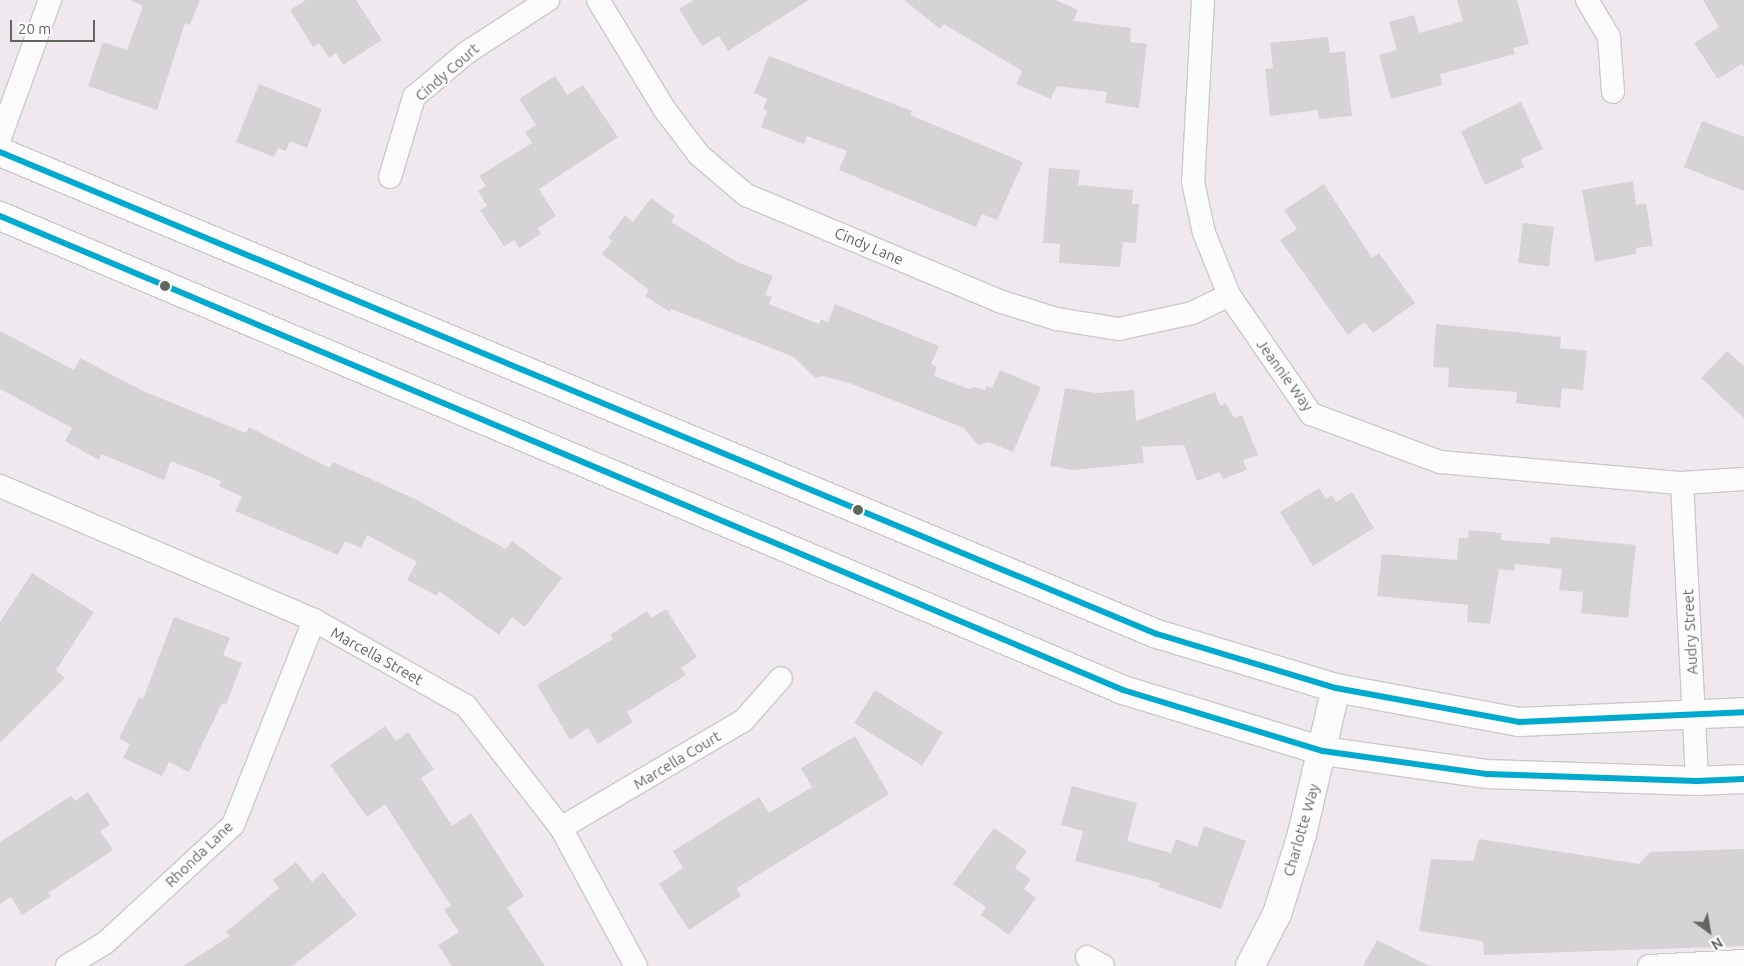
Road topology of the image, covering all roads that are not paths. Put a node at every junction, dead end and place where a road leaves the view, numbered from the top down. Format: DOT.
graph roads {
  1 [pos="50,0"];
  2 [pos="548,0"];
  3 [pos="598,0"];
  4 [pos="1203,0"];
  5 [pos="1587,0"];
  6 [pos="1613,92"];
  7 [pos="0,138"];
  8 [pos="0,152"];
  9 [pos="390,177"];
  10 [pos="0,216"];
  11 [pos="1228,295"];
  12 [pos="1744,479"];
  13 [pos="1682,483"];
  14 [pos="0,486"];
  15 [pos="314,620"];
  16 [pos="781,678"];
  17 [pos="1336,688"];
  18 [pos="1744,712"];
  19 [pos="1694,713"];
  20 [pos="1323,751"];
  21 [pos="1744,779"];
  22 [pos="1697,781"];
  23 [pos="561,828"];
  24 [pos="1744,961"];
  25 [pos="67,966"];
  26 [pos="636,966"];
  27 [pos="1250,966"];
  28 [pos="1649,966"];
  1 -- 7 [label="street"];
  2 -- 9 [label="street, Cindy Court"];
  3 -- 11 [label="street, Cindy Lane"];
  4 -- 11 [label="street, Jeannie Way"];
  5 -- 6 [label="street"];
  8 -- 17 [label="main road"];
  10 -- 20 [label="main road"];
  11 -- 13 [label="street, Jeannie Way"];
  12 -- 13 [label="street, Jeannie Way"];
  13 -- 19 [label="street, Audry Street"];
  14 -- 15 [label="street, Marcella Street"];
  15 -- 23 [label="street, Marcella Street"];
  15 -- 25 [label="street, Rhonda Lane"];
  16 -- 23 [label="street, Marcella Court"];
  17 -- 19 [label="main road"];
  17 -- 20 [label="main road, Charlotte Way"];
  18 -- 19 [label="main road"];
  19 -- 22 [label="street, Audry Street"];
  20 -- 22 [label="main road"];
  20 -- 27 [label="main road, Charlotte Way"];
  21 -- 22 [label="main road"];
  23 -- 26 [label="street, Marcella Street"];
  24 -- 28 [label="street"];
}
